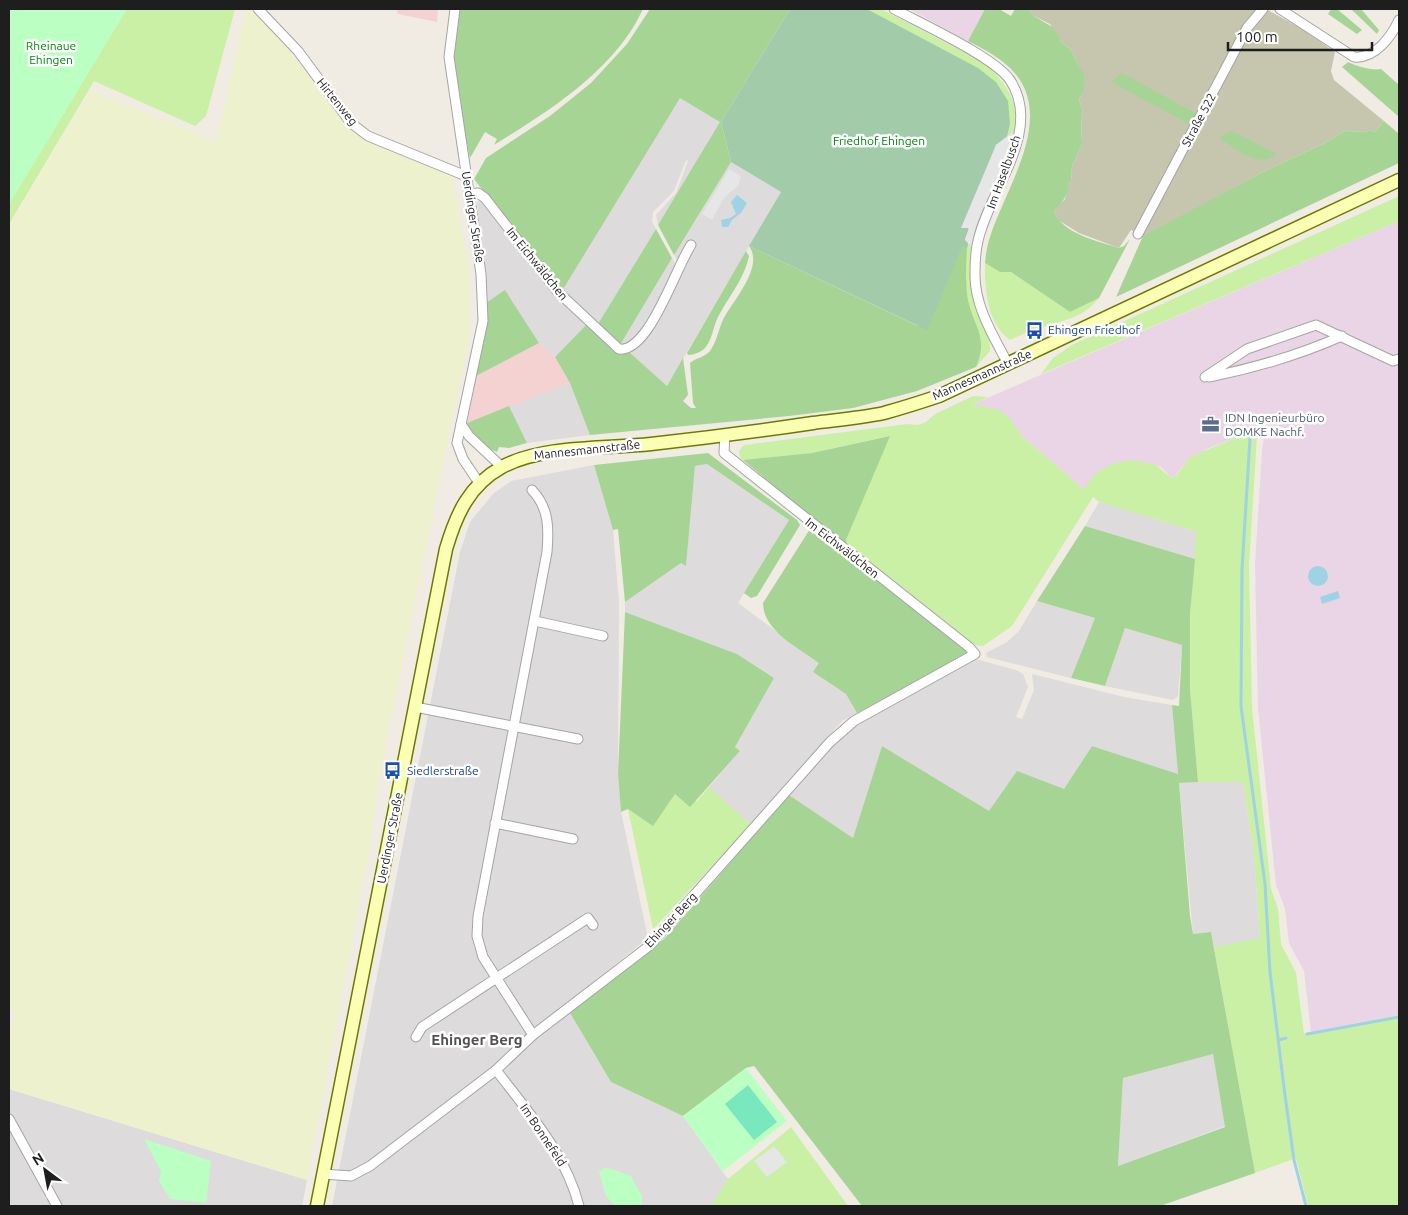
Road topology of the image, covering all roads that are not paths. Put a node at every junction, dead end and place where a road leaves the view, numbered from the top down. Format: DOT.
graph roads {
  1 [pos="258,9"];
  2 [pos="455,9"];
  3 [pos="894,9"];
  4 [pos="1263,9"];
  5 [pos="1280,9"];
  6 [pos="1398,26"];
  7 [pos="466,176"];
  8 [pos="1399,180"];
  9 [pos="469,194"];
  10 [pos="1138,234"];
  11 [pos="691,245"];
  12 [pos="1342,336"];
  13 [pos="1399,359"];
  14 [pos="1008,364"];
  15 [pos="461,424"];
  16 [pos="725,435"];
  17 [pos="502,467"];
  18 [pos="479,483"];
  19 [pos="532,490"];
  20 [pos="535,622"];
  21 [pos="603,636"];
  22 [pos="975,654"];
  23 [pos="415,707"];
  24 [pos="514,725"];
  25 [pos="578,739"];
  26 [pos="495,823"];
  27 [pos="573,839"];
  28 [pos="594,925"];
  29 [pos="496,978"];
  30 [pos="533,1035"];
  31 [pos="416,1037"];
  32 [pos="496,1070"];
  33 [pos="9,1119"];
  34 [pos="323,1174"];
  35 [pos="57,1206"];
  36 [pos="318,1206"];
  37 [pos="579,1206"];
  1 -- 7 [label="street, Hirtenweg"];
  2 -- 7 [label="street, Uerdinger Straße"];
  3 -- 14 [label="street, Im Haselbusch"];
  4 -- 10 [label="street, Straße 522"];
  5 -- 6 [label="street"];
  7 -- 9 [label="street, Uerdinger Straße"];
  8 -- 14 [label="main road, Mannesmannstraße"];
  9 -- 11 [label="street, Im Eichwäldchen"];
  9 -- 15 [label="street, Uerdinger Straße"];
  12 -- 12 [label="street"];
  12 -- 13 [label="street"];
  14 -- 16 [label="main road, Mannesmannstraße"];
  15 -- 17 [label="street"];
  15 -- 18 [label="street, Uerdinger Straße"];
  16 -- 17 [label="main road, Mannesmannstraße"];
  16 -- 22 [label="street, Im Eichwäldchen"];
  17 -- 18 [label="main road, Mannesmannstraße"];
  18 -- 23 [label="main road, Uerdinger Straße"];
  19 -- 20 [label="street"];
  20 -- 21 [label="street"];
  20 -- 24 [label="street"];
  22 -- 30 [label="street, Ehinger Berg"];
  23 -- 24 [label="street"];
  23 -- 34 [label="main road, Uerdinger Straße"];
  24 -- 25 [label="street"];
  24 -- 26 [label="street"];
  26 -- 27 [label="street"];
  26 -- 29 [label="street"];
  28 -- 29 [label="street"];
  29 -- 30 [label="street"];
  29 -- 31 [label="street"];
  30 -- 32 [label="street, Ehinger Berg"];
  32 -- 34 [label="street, Ehinger Berg"];
  32 -- 37 [label="street, Im Bonnefeld"];
  33 -- 35 [label="street"];
  34 -- 36 [label="main road, Uerdinger Straße"];
}
